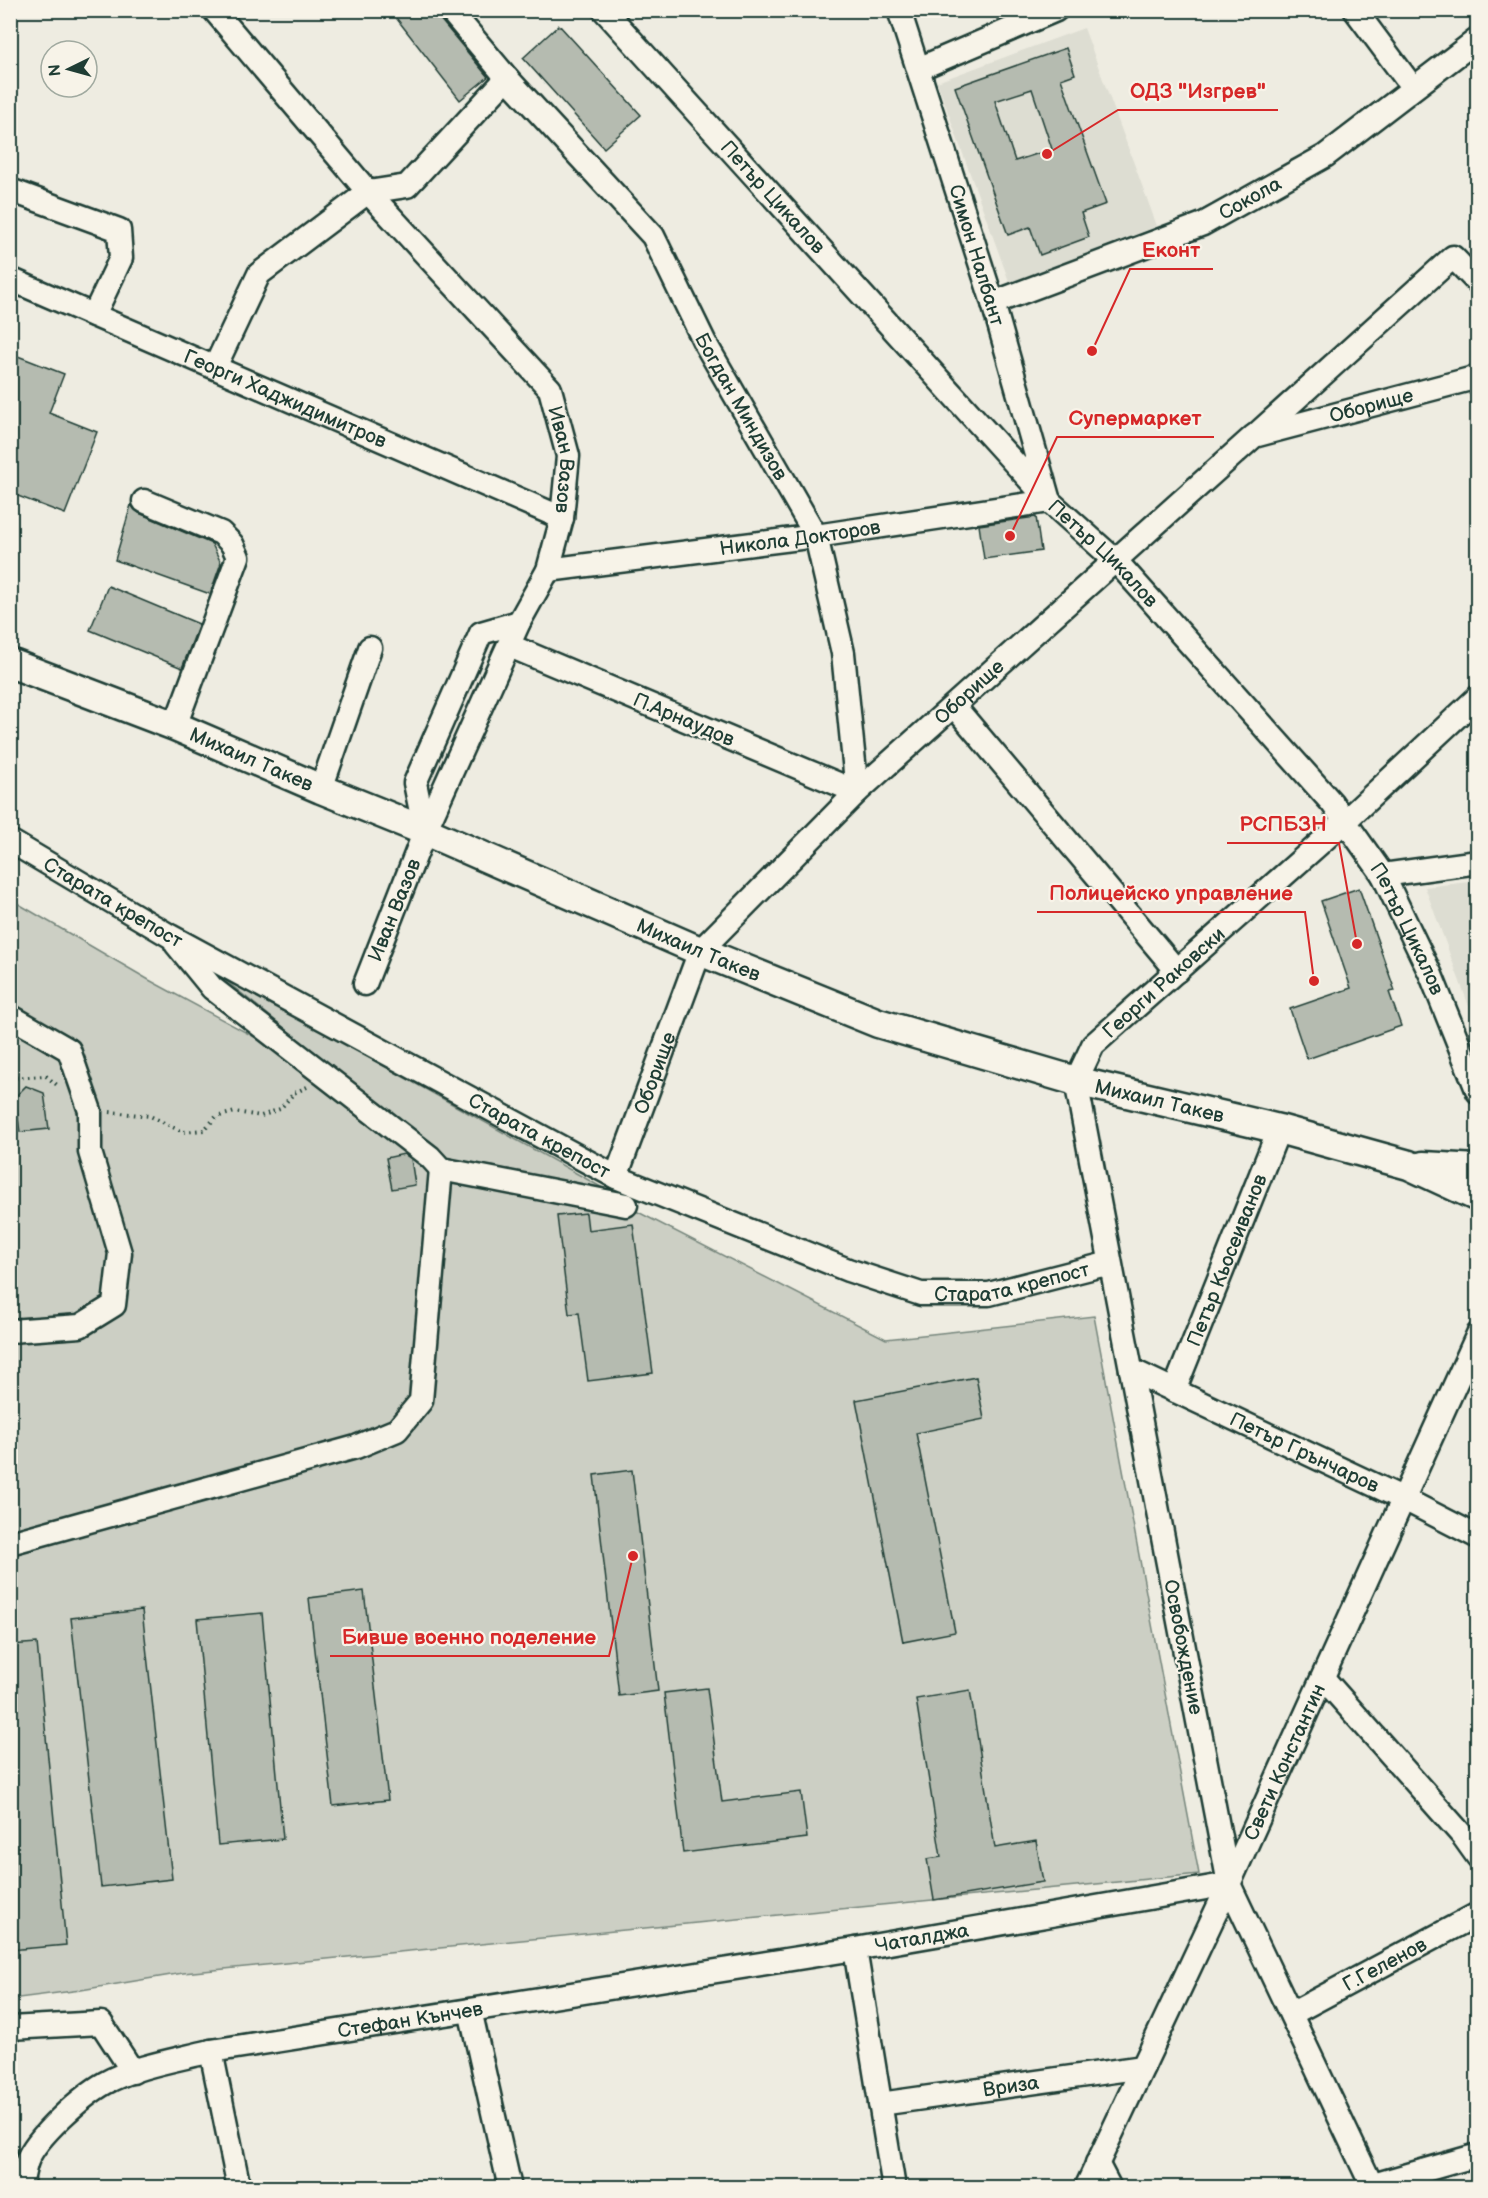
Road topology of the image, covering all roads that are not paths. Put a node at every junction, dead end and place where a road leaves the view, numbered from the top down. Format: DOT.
graph roads {
  1 [pos="214,10"];
  2 [pos="450,10"];
  3 [pos="604,10"];
  4 [pos="899,10"];
  5 [pos="1056,10"];
  6 [pos="1355,10"];
  7 [pos="1478,39"];
  8 [pos="918,69"];
  9 [pos="507,78"];
  10 [pos="1413,88"];
  11 [pos="10,190"];
  12 [pos="368,192"];
  13 [pos="10,279"];
  14 [pos="1478,284"];
  15 [pos="993,303"];
  16 [pos="94,315"];
  17 [pos="215,367"];
  18 [pos="1476,378"];
  19 [pos="1254,436"];
  20 [pos="144,501"];
  21 [pos="1049,501"];
  22 [pos="561,518"];
  23 [pos="816,536"];
  24 [pos="1116,561"];
  25 [pos="548,570"];
  26 [pos="519,622"];
  27 [pos="510,646"];
  28 [pos="370,648"];
  29 [pos="10,663"];
  30 [pos="1478,697"];
  31 [pos="954,706"];
  32 [pos="176,726"];
  33 [pos="321,789"];
  34 [pos="858,792"];
  35 [pos="1345,821"];
  36 [pos="425,831"];
  37 [pos="10,841"];
  38 [pos="1478,862"];
  39 [pos="1383,874"];
  40 [pos="170,936"];
  41 [pos="700,951"];
  42 [pos="1177,971"];
  43 [pos="365,984"];
  44 [pos="10,1016"];
  45 [pos="1076,1081"];
  46 [pos="1478,1092"];
  47 [pos="1279,1129"];
  48 [pos="1409,1165"];
  49 [pos="441,1169"];
  50 [pos="1478,1169"];
  51 [pos="616,1177"];
  52 [pos="1478,1197"];
  53 [pos="626,1205"];
  54 [pos="1110,1263"];
  55 [pos="10,1331"];
  56 [pos="1478,1334"];
  57 [pos="1131,1370"];
  58 [pos="1174,1391"];
  59 [pos="1404,1499"];
  60 [pos="1478,1537"];
  61 [pos="10,1543"];
  62 [pos="1323,1678"];
  63 [pos="1478,1857"];
  64 [pos="1229,1884"];
  65 [pos="1478,1914"];
  66 [pos="855,1949"];
  67 [pos="470,2010"];
  68 [pos="1291,2014"];
  69 [pos="10,2028"];
  70 [pos="211,2051"];
  71 [pos="1143,2067"];
  72 [pos="133,2072"];
  73 [pos="880,2104"];
  74 [pos="1478,2155"];
  75 [pos="1097,2163"];
  76 [pos="1373,2186"];
  77 [pos="21,2187"];
  78 [pos="239,2187"];
  79 [pos="510,2187"];
  80 [pos="894,2187"];
  81 [pos="1086,2187"];
  82 [pos="1110,2187"];
  1 -- 12 [label="street, Иван Вазов"];
  2 -- 9 [label="street, Богдан Миндизов"];
  3 -- 21 [label="street, Петър Цикалов"];
  4 -- 8 [label="street, Симон Налбант"];
  5 -- 8 [label="street"];
  6 -- 10 [label="street"];
  7 -- 10 [label="street, Сокола"];
  8 -- 15 [label="street, Симон Налбант"];
  9 -- 12 [label="street"];
  9 -- 23 [label="street, Богдан Миндизов"];
  10 -- 15 [label="street, Сокола"];
  11 -- 16 [label="street"];
  12 -- 17 [label="street"];
  12 -- 22 [label="street, Иван Вазов"];
  13 -- 16 [label="street, Георги Хаджидимитров"];
  14 -- 19 [label="street"];
  15 -- 21 [label="street, Симон Налбант"];
  16 -- 17 [label="street, Георги Хаджидимитров"];
  17 -- 22 [label="street, Георги Хаджидимитров"];
  18 -- 19 [label="street, Оборище"];
  19 -- 24 [label="street, Оборище"];
  20 -- 32 [label="street"];
  21 -- 23 [label="street, Никола Докторов"];
  21 -- 24 [label="street, Петър Цикалов"];
  22 -- 25 [label="street, Иван Вазов"];
  23 -- 25 [label="street, Никола Докторов"];
  23 -- 34 [label="street, Богдан Миндизов"];
  24 -- 31 [label="street, Оборище"];
  24 -- 35 [label="street, Петър Цикалов"];
  25 -- 26 [label="street, Иван Вазов"];
  26 -- 27 [label="street, Иван Вазов"];
  26 -- 36 [label="street"];
  27 -- 34 [label="street, П.Арнаудов"];
  27 -- 36 [label="street, Иван Вазов"];
  28 -- 33 [label="street"];
  29 -- 32 [label="main road, Михаил Такев"];
  30 -- 35 [label="street, Георги Раковски"];
  31 -- 34 [label="street, Оборище"];
  31 -- 42 [label="street"];
  32 -- 33 [label="main road, Михаил Такев"];
  33 -- 36 [label="main road, Михаил Такев"];
  34 -- 41 [label="street, Оборище"];
  35 -- 39 [label="street, Петър Цикалов"];
  35 -- 42 [label="street, Георги Раковски"];
  36 -- 41 [label="main road, Михаил Такев"];
  36 -- 43 [label="street, Иван Вазов"];
  37 -- 40 [label="street, Старата крепост"];
  38 -- 39 [label="street"];
  39 -- 46 [label="street, Петър Цикалов"];
  40 -- 49 [label="street"];
  40 -- 51 [label="street, Старата крепост"];
  41 -- 45 [label="main road, Михаил Такев"];
  41 -- 51 [label="street, Оборище"];
  42 -- 45 [label="street, Георги Раковски"];
  44 -- 55 [label="street"];
  45 -- 47 [label="main road, Михаил Такев"];
  45 -- 54 [label="street, Освобождение"];
  47 -- 48 [label="main road, Михаил Такев"];
  47 -- 58 [label="street, Петър Кьосеиванов"];
  48 -- 50 [label="main road, Михаил Такев"];
  48 -- 52 [label="main road, Михаил Такев"];
  49 -- 53 [label="street"];
  49 -- 61 [label="street"];
  51 -- 54 [label="street, Старата крепост"];
  54 -- 57 [label="street, Освобождение"];
  56 -- 59 [label="street, Свети Константин"];
  57 -- 58 [label="street, Петър Грънчаров"];
  57 -- 64 [label="street, Освобождение"];
  58 -- 59 [label="street, Петър Грънчаров"];
  59 -- 60 [label="street, Петър Грънчаров"];
  59 -- 62 [label="street, Свети Константин"];
  62 -- 63 [label="street"];
  62 -- 64 [label="street, Свети Константин"];
  64 -- 66 [label="street, Чаталджа"];
  64 -- 68 [label="street, Освобождение"];
  64 -- 71 [label="street, Свети Константин"];
  65 -- 68 [label="street, Г.Геленов"];
  66 -- 67 [label="street, Стефан Кънчев"];
  66 -- 73 [label="street, Чаталджа"];
  67 -- 70 [label="street, Стефан Кънчев"];
  67 -- 79 [label="street"];
  68 -- 76 [label="street, Освобождение"];
  69 -- 72 [label="street"];
  70 -- 72 [label="street, Стефан Кънчев"];
  70 -- 78 [label="street"];
  71 -- 73 [label="street, Вриза"];
  71 -- 75 [label="street, Свети Константин"];
  72 -- 77 [label="street, Стефан Кънчев"];
  73 -- 80 [label="street, Чаталджа"];
  74 -- 76 [label="street"];
  75 -- 81 [label="street, Свети Константин"];
  75 -- 82 [label="street"];
}
